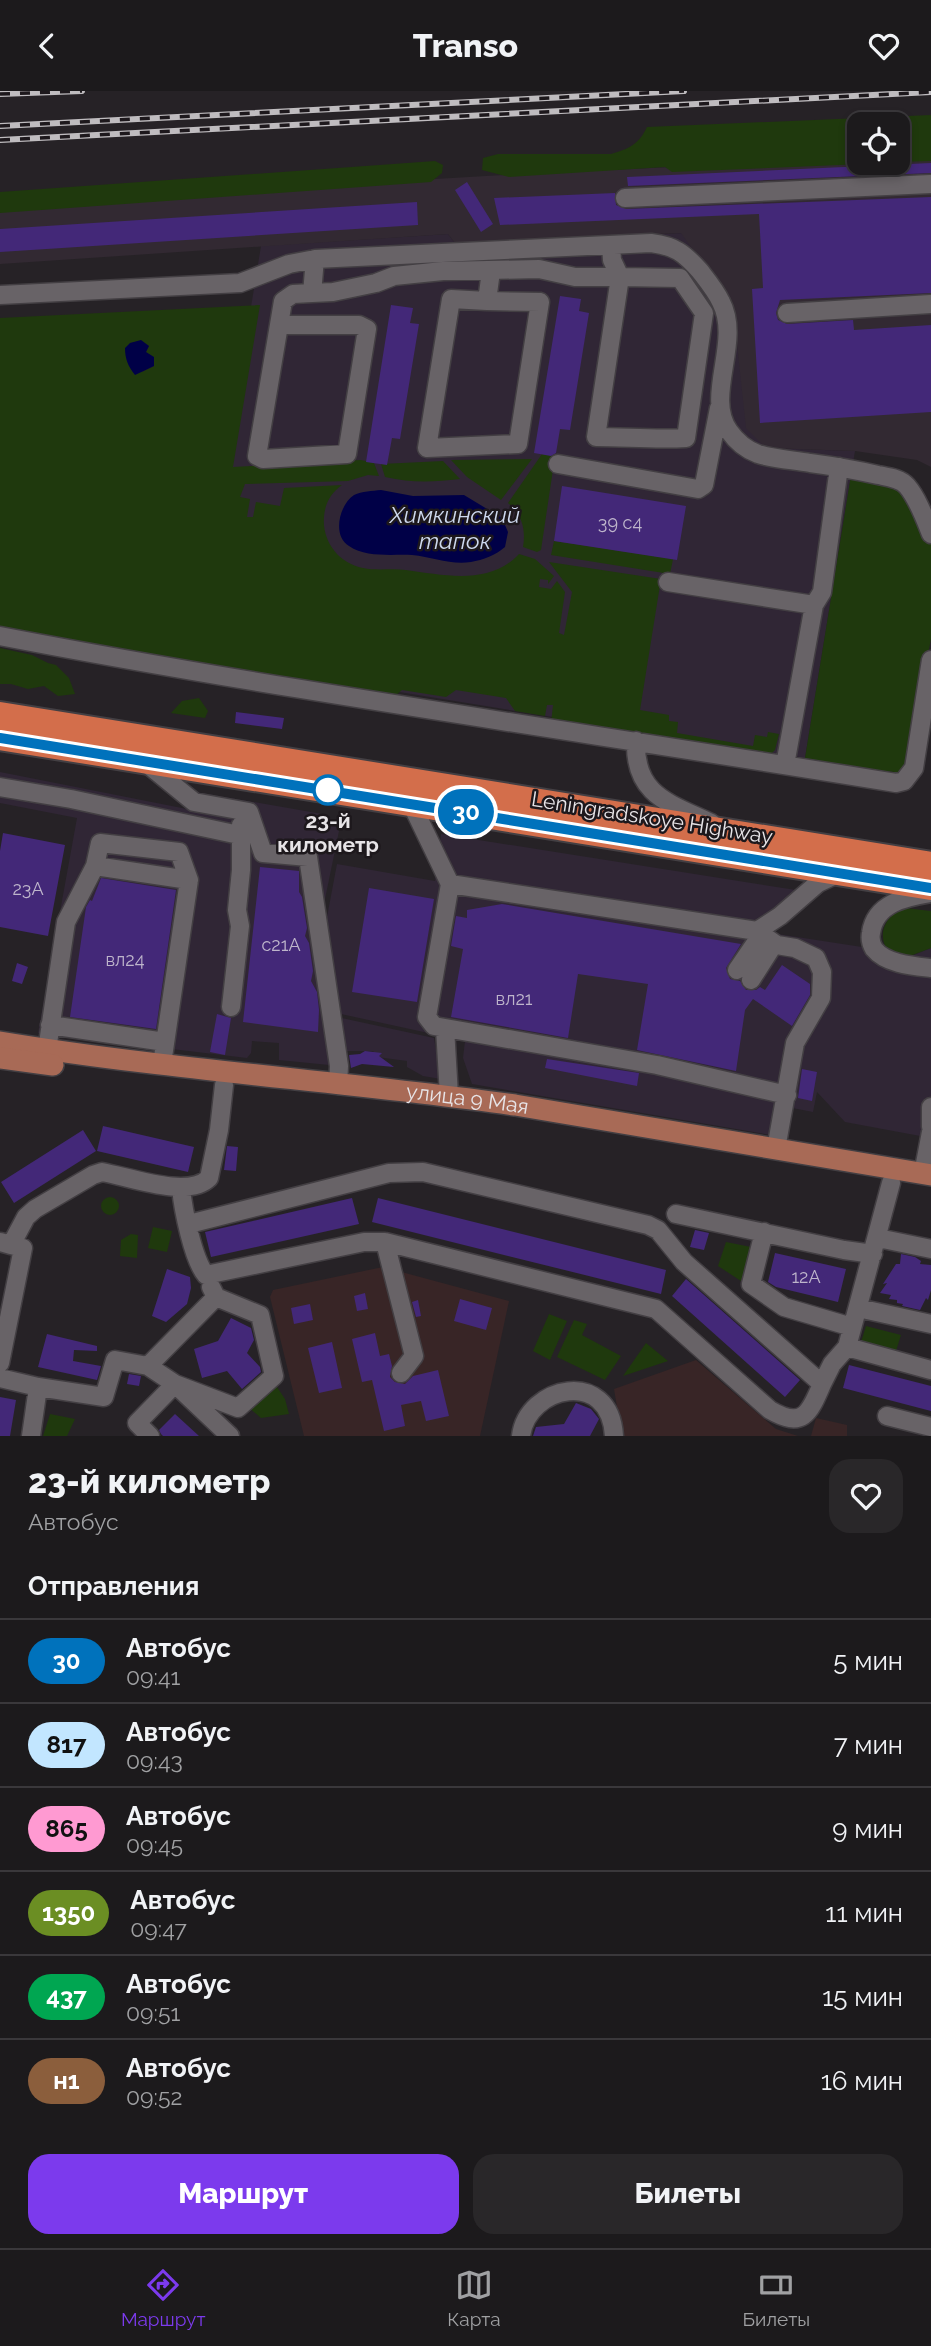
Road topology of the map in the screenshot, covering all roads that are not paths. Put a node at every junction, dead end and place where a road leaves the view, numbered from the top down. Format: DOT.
graph roads {
  1 [pos="931,184"];
  2 [pos="625,198"];
  3 [pos="611,245"];
  4 [pos="315,259"];
  5 [pos="289,264"];
  6 [pos="491,271"];
  7 [pos="620,277"];
  8 [pos="312,293"];
  9 [pos="0,295"];
  10 [pos="487,300"];
  11 [pos="0,303"];
  12 [pos="931,304"];
  13 [pos="787,313"];
  14 [pos="279,325"];
  15 [pos="719,408"];
  16 [pos="558,464"];
  17 [pos="839,467"];
  18 [pos="931,534"];
  19 [pos="668,582"];
  20 [pos="814,605"];
  21 [pos="0,636"];
  22 [pos="931,660"];
  23 [pos="0,713"];
  24 [pos="0,738"];
  25 [pos="636,741"];
  26 [pos="143,760"];
  27 [pos="785,765"];
  28 [pos="0,787"];
  29 [pos="411,803"];
  30 [pos="242,811"];
  31 [pos="727,830"];
  32 [pos="239,835"];
  33 [pos="931,864"];
  34 [pos="95,866"];
  35 [pos="840,873"];
  36 [pos="189,880"];
  37 [pos="450,884"];
  38 [pos="931,888"];
  39 [pos="931,893"];
  40 [pos="762,932"];
  41 [pos="929,967"];
  42 [pos="744,975"];
  43 [pos="231,1007"];
  44 [pos="50,1025"];
  45 [pos="445,1028"];
  46 [pos="165,1041"];
  47 [pos="0,1042"];
  48 [pos="47,1050"];
  49 [pos="0,1058"];
  50 [pos="162,1064"];
  51 [pos="338,1084"];
  52 [pos="224,1085"];
  53 [pos="449,1095"];
  54 [pos="787,1095"];
  55 [pos="931,1107"];
  56 [pos="931,1130"];
  57 [pos="776,1149"];
  58 [pos="928,1180"];
  59 [pos="891,1183"];
  60 [pos="181,1188"];
  61 [pos="676,1214"];
  62 [pos="189,1224"];
  63 [pos="764,1232"];
  64 [pos="385,1242"];
  65 [pos="6,1243"];
  66 [pos="875,1246"];
  67 [pos="931,1249"];
  68 [pos="205,1275"];
  69 [pos="216,1297"];
  70 [pos="858,1308"];
  71 [pos="931,1324"];
  72 [pos="852,1327"];
  73 [pos="847,1346"];
  74 [pos="0,1363"];
  75 [pos="148,1366"];
  76 [pos="931,1370"];
  77 [pos="401,1373"];
  78 [pos="0,1378"];
  79 [pos="175,1384"];
  80 [pos="822,1384"];
  81 [pos="38,1387"];
  82 [pos="887,1416"];
  83 [pos="799,1427"];
  84 [pos="931,1427"];
  85 [pos="31,1436"];
  86 [pos="150,1436"];
  87 [pos="230,1436"];
  88 [pos="522,1436"];
  89 [pos="614,1436"];
  1 -- 2 [label="street"];
  3 -- 4 [label="street"];
  3 -- 7 [label="street"];
  3 -- 15 [label="street"];
  4 -- 5 [label="street"];
  4 -- 8 [label="street"];
  5 -- 9 [label="street"];
  5 -- 11 [label="street"];
  6 -- 7 [label="street"];
  6 -- 8 [label="street"];
  6 -- 10 [label="street"];
  7 -- 7 [label="street"];
  8 -- 14 [label="street"];
  10 -- 10 [label="street"];
  12 -- 13 [label="street"];
  14 -- 14 [label="street"];
  15 -- 16 [label="street"];
  15 -- 17 [label="street"];
  17 -- 18 [label="street"];
  17 -- 20 [label="street"];
  19 -- 20 [label="street"];
  20 -- 27 [label="street"];
  21 -- 25 [label="street"];
  22 -- 27 [label="street"];
  23 -- 31 [label="highway, Leningradskoye Highway"];
  24 -- 26 [label="highway, Leningradskoye Highway"];
  25 -- 27 [label="street"];
  25 -- 31 [label="street"];
  26 -- 29 [label="highway, Leningradskoye Highway"];
  26 -- 30 [label="street"];
  28 -- 32 [label="street"];
  29 -- 35 [label="highway, Leningradskoye Highway"];
  29 -- 37 [label="street"];
  30 -- 32 [label="street"];
  30 -- 51 [label="street"];
  31 -- 33 [label="highway, Leningradskoye Highway"];
  32 -- 43 [label="street"];
  34 -- 36 [label="street"];
  34 -- 36 [label="street"];
  34 -- 44 [label="street"];
  35 -- 38 [label="highway, Leningradskoye Highway"];
  35 -- 40 [label="street"];
  36 -- 46 [label="street"];
  37 -- 40 [label="street"];
  37 -- 45 [label="street"];
  39 -- 41 [label="street"];
  40 -- 42 [label="street"];
  40 -- 54 [label="street"];
  44 -- 46 [label="street"];
  44 -- 48 [label="street"];
  45 -- 53 [label="street"];
  45 -- 54 [label="street"];
  46 -- 50 [label="street"];
  47 -- 48 [label="main road, улица 9 Мая"];
  48 -- 50 [label="main road, улица 9 Мая"];
  49 -- 52 [label="main road, улица 9 Мая"];
  50 -- 51 [label="main road, улица 9 Мая"];
  51 -- 53 [label="main road, улица 9 Мая"];
  52 -- 59 [label="main road, улица 9 Мая"];
  52 -- 60 [label="street"];
  53 -- 57 [label="main road, улица 9 Мая"];
  54 -- 57 [label="street"];
  55 -- 56 [label="street"];
  56 -- 58 [label="street"];
  57 -- 58 [label="main road, улица 9 Мая"];
  58 -- 59 [label="main road, улица 9 Мая"];
  59 -- 66 [label="street"];
  60 -- 62 [label="street"];
  60 -- 65 [label="street"];
  61 -- 63 [label="street"];
  62 -- 68 [label="street"];
  62 -- 80 [label="street"];
  63 -- 66 [label="street"];
  63 -- 72 [label="street"];
  64 -- 68 [label="street"];
  64 -- 77 [label="street"];
  64 -- 83 [label="street"];
  65 -- 74 [label="street"];
  66 -- 67 [label="street"];
  66 -- 70 [label="street"];
  68 -- 69 [label="street"];
  69 -- 75 [label="street"];
  69 -- 79 [label="street"];
  70 -- 71 [label="street"];
  70 -- 72 [label="street"];
  72 -- 73 [label="street"];
  73 -- 76 [label="street"];
  73 -- 80 [label="street"];
  75 -- 79 [label="street"];
  75 -- 81 [label="street"];
  78 -- 81 [label="street"];
  79 -- 86 [label="street"];
  79 -- 87 [label="street"];
  80 -- 83 [label="street"];
  81 -- 85 [label="street"];
  82 -- 84 [label="street"];
  88 -- 89 [label="street"];
}
